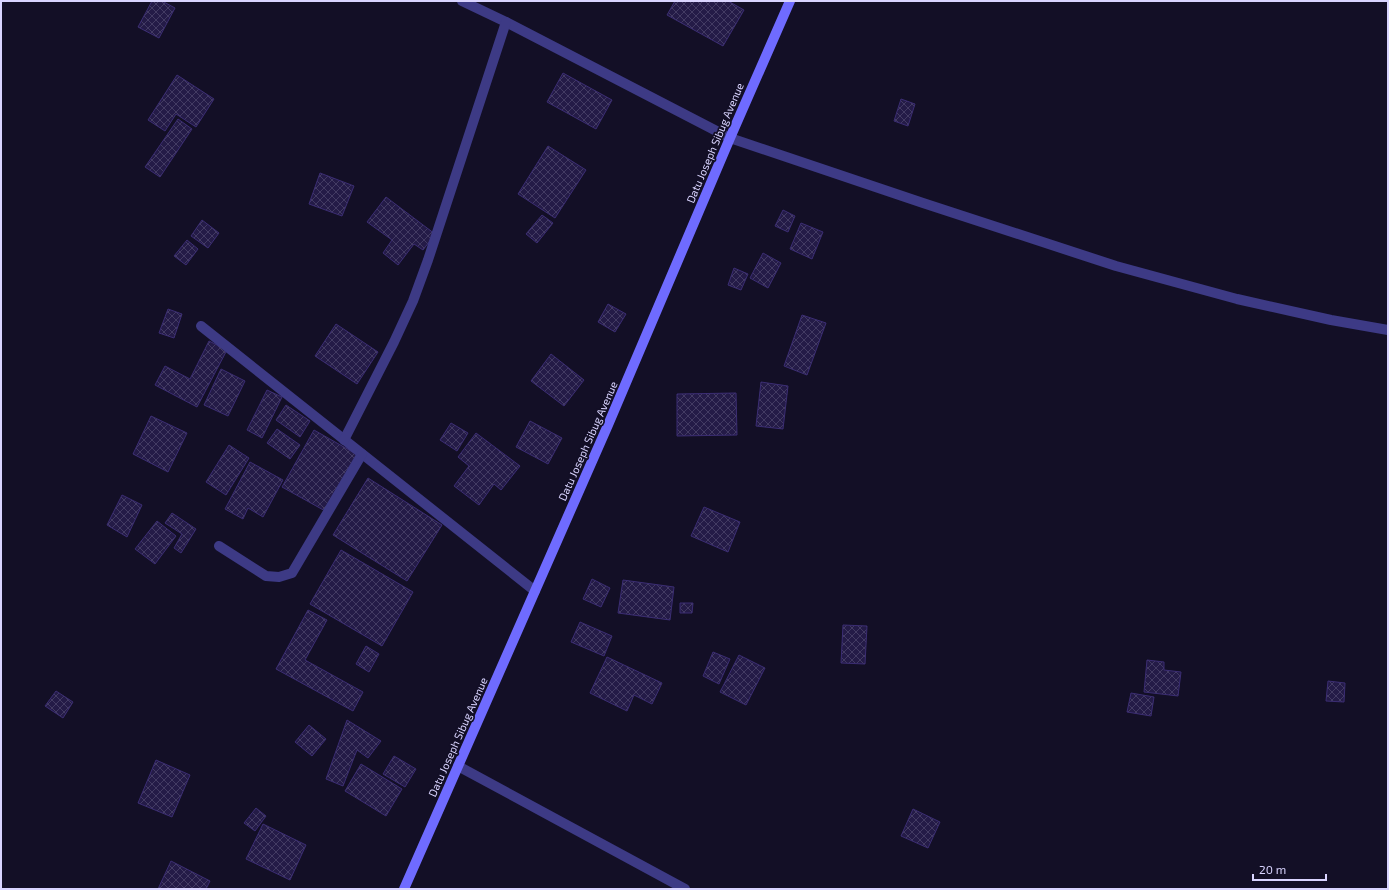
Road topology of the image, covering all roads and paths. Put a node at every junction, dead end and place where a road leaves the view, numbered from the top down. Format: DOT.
graph roads {
  1 [pos="462,1"];
  2 [pos="790,1"];
  3 [pos="506,22"];
  4 [pos="730,138"];
  5 [pos="201,326"];
  6 [pos="1388,330"];
  7 [pos="344,440"];
  8 [pos="362,454"];
  9 [pos="219,546"];
  10 [pos="535,591"];
  11 [pos="458,766"];
  12 [pos="404,889"];
  13 [pos="685,889"];
  1 -- 3 [label="street"];
  2 -- 4 [label="main road, Datu Joseph Sibug Avenue"];
  3 -- 4 [label="street"];
  3 -- 7 [label="street"];
  4 -- 6 [label="street"];
  4 -- 10 [label="main road, Datu Joseph Sibug Avenue"];
  5 -- 7 [label="street"];
  7 -- 8 [label="street"];
  8 -- 9 [label="street"];
  8 -- 10 [label="street"];
  10 -- 11 [label="main road, Datu Joseph Sibug Avenue"];
  11 -- 12 [label="main road, Datu Joseph Sibug Avenue"];
  11 -- 13 [label="street"];
}
